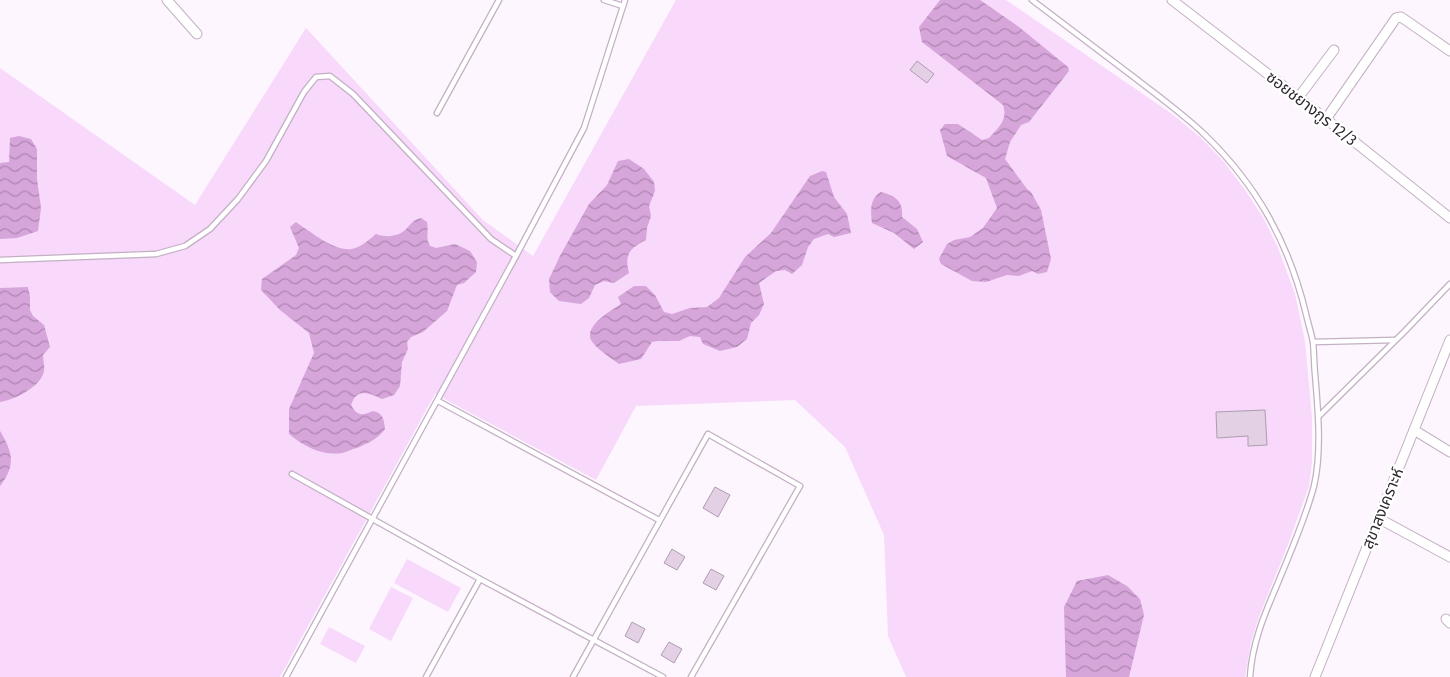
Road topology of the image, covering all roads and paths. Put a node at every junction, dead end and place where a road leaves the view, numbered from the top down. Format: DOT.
graph roads {
  1 [pos="167,0"];
  2 [pos="499,0"];
  3 [pos="604,0"];
  4 [pos="625,0"];
  5 [pos="1032,0"];
  6 [pos="1175,1"];
  7 [pos="623,6"];
  8 [pos="197,34"];
  9 [pos="1334,50"];
  10 [pos="1450,51"];
  11 [pos="1298,98"];
  12 [pos="436,113"];
  13 [pos="1326,118"];
  14 [pos="1450,218"];
  15 [pos="516,256"];
  16 [pos="0,260"];
  17 [pos="1450,284"];
  18 [pos="1395,340"];
  19 [pos="1450,340"];
  20 [pos="1312,342"];
  21 [pos="438,401"];
  22 [pos="1319,416"];
  23 [pos="1414,430"];
  24 [pos="1450,452"];
  25 [pos="292,474"];
  26 [pos="1378,518"];
  27 [pos="373,520"];
  28 [pos="659,520"];
  29 [pos="1450,557"];
  30 [pos="480,579"];
  31 [pos="593,640"];
  32 [pos="286,677"];
  33 [pos="426,677"];
  34 [pos="573,677"];
  35 [pos="663,677"];
  36 [pos="691,677"];
  37 [pos="1250,677"];
  38 [pos="1316,677"];
  1 -- 8 [label="street"];
  2 -- 12 [label="lane"];
  3 -- 7 [label="lane"];
  4 -- 7 [label="lane"];
  5 -- 20 [label="lane"];
  6 -- 11 [label="street, ซอยชยางกูร 12/3"];
  7 -- 15 [label="lane"];
  9 -- 11 [label="street"];
  10 -- 13 [label="street"];
  11 -- 13 [label="street, ซอยชยางกูร 12/3"];
  13 -- 14 [label="street, ซอยชยางกูร 12/3"];
  15 -- 16 [label="lane"];
  15 -- 21 [label="lane"];
  17 -- 18 [label="lane"];
  18 -- 20 [label="lane"];
  18 -- 22 [label="lane"];
  19 -- 23 [label="street, สุขาสงเคราะห์"];
  20 -- 22 [label="lane"];
  21 -- 27 [label="lane"];
  21 -- 28 [label="lane"];
  22 -- 37 [label="lane"];
  23 -- 24 [label="street"];
  23 -- 26 [label="street, สุขาสงเคราะห์"];
  25 -- 27 [label="lane"];
  26 -- 29 [label="street"];
  26 -- 38 [label="street, สุขาสงเคราะห์"];
  27 -- 30 [label="lane"];
  27 -- 32 [label="lane"];
  28 -- 31 [label="lane"];
  28 -- 36 [label="lane"];
  30 -- 31 [label="lane"];
  30 -- 33 [label="lane"];
  31 -- 34 [label="lane"];
  31 -- 35 [label="lane"];
}
